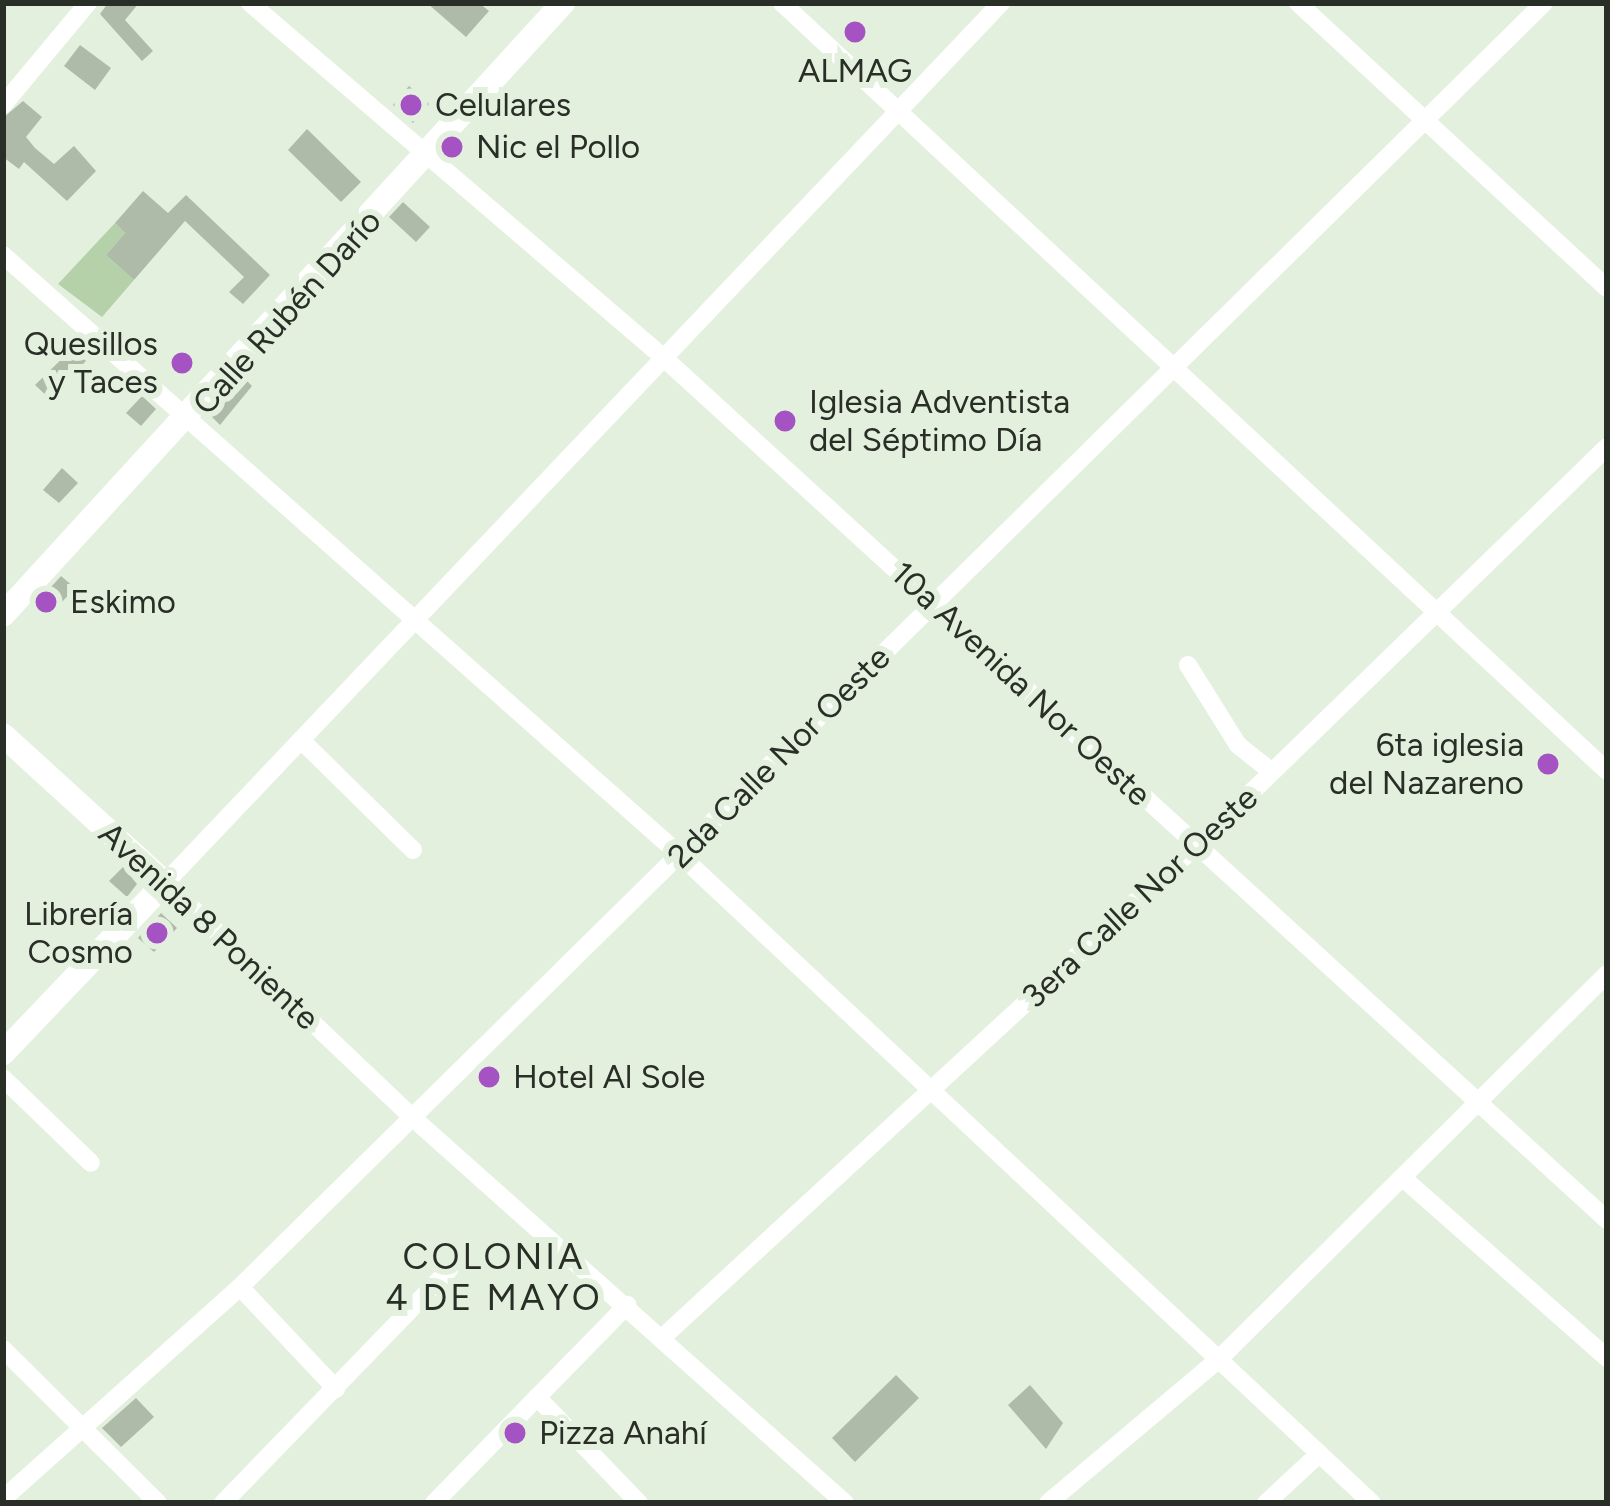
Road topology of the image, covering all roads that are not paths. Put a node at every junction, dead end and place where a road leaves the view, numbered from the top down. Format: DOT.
graph roads {
  1 [pos="88,3"];
  2 [pos="250,3"];
  3 [pos="544,3"];
  4 [pos="563,3"];
  5 [pos="782,3"];
  6 [pos="1001,3"];
  7 [pos="1298,3"];
  8 [pos="1544,3"];
  9 [pos="511,52"];
  10 [pos="3,105"];
  11 [pos="902,107"];
  12 [pos="1427,118"];
  13 [pos="423,152"];
  14 [pos="3,254"];
  15 [pos="1607,288"];
  16 [pos="664,358"];
  17 [pos="1178,365"];
  18 [pos="185,412"];
  19 [pos="1607,447"];
  20 [pos="17,586"];
  21 [pos="934,604"];
  22 [pos="1435,614"];
  23 [pos="3,615"];
  24 [pos="417,617"];
  25 [pos="1188,665"];
  26 [pos="3,735"];
  27 [pos="301,740"];
  28 [pos="1607,771"];
  29 [pos="1272,772"];
  30 [pos="1197,845"];
  31 [pos="413,850"];
  32 [pos="680,855"];
  33 [pos="165,883"];
  34 [pos="1607,974"];
  35 [pos="3,1053"];
  36 [pos="3,1078"];
  37 [pos="931,1092"];
  38 [pos="1481,1099"];
  39 [pos="413,1118"];
  40 [pos="91,1162"];
  41 [pos="1403,1178"];
  42 [pos="1606,1216"];
  43 [pos="449,1270"];
  44 [pos="240,1286"];
  45 [pos="627,1305"];
  46 [pos="663,1337"];
  47 [pos="3,1349"];
  48 [pos="1607,1358"];
  49 [pos="1218,1360"];
  50 [pos="336,1389"];
  51 [pos="537,1397"];
  52 [pos="79,1426"];
  53 [pos="1319,1454"];
  54 [pos="3,1498"];
  55 [pos="158,1503"];
  56 [pos="223,1503"];
  57 [pos="434,1503"];
  58 [pos="639,1503"];
  59 [pos="845,1503"];
  60 [pos="1048,1503"];
  61 [pos="1266,1503"];
  62 [pos="1372,1503"];
  1 -- 10 [label="street"];
  2 -- 13 [label="street, 10a Avenida Nor Oeste"];
  3 -- 9 [label="street, Calle Rubén Darío"];
  4 -- 9 [label="street, Calle Rubén Darío"];
  5 -- 11 [label="street"];
  6 -- 11 [label="street"];
  7 -- 12 [label="street"];
  8 -- 12 [label="street, 2da Calle Nor Oeste"];
  9 -- 13 [label="street, Calle Rubén Darío"];
  11 -- 16 [label="street"];
  11 -- 17 [label="street"];
  12 -- 15 [label="street"];
  12 -- 17 [label="street, 2da Calle Nor Oeste"];
  13 -- 16 [label="street, 10a Avenida Nor Oeste"];
  13 -- 18 [label="street, Calle Rubén Darío"];
  14 -- 18 [label="street"];
  16 -- 21 [label="street, 10a Avenida Nor Oeste"];
  16 -- 24 [label="street"];
  17 -- 21 [label="street, 2da Calle Nor Oeste"];
  17 -- 22 [label="street"];
  18 -- 20 [label="street, Calle Rubén Darío"];
  18 -- 24 [label="street"];
  19 -- 22 [label="street, 3era Calle Nor Oeste"];
  20 -- 23 [label="street, Calle Rubén Darío"];
  21 -- 30 [label="street, 10a Avenida Nor Oeste"];
  21 -- 32 [label="street, 2da Calle Nor Oeste"];
  22 -- 28 [label="street"];
  22 -- 29 [label="street, 3era Calle Nor Oeste"];
  24 -- 27 [label="street"];
  24 -- 32 [label="street"];
  25 -- 29 [label="street"];
  26 -- 33 [label="street, Avenida 8 Poniente"];
  27 -- 31 [label="street"];
  27 -- 33 [label="street"];
  29 -- 30 [label="street, 3era Calle Nor Oeste"];
  30 -- 37 [label="street, 3era Calle Nor Oeste"];
  30 -- 38 [label="street, 10a Avenida Nor Oeste"];
  32 -- 37 [label="street"];
  32 -- 39 [label="street, 2da Calle Nor Oeste"];
  33 -- 35 [label="street"];
  33 -- 39 [label="street, Avenida 8 Poniente"];
  34 -- 38 [label="street"];
  36 -- 40 [label="street"];
  37 -- 46 [label="street, 3era Calle Nor Oeste"];
  37 -- 49 [label="street"];
  38 -- 41 [label="street"];
  38 -- 42 [label="street, 10a Avenida Nor Oeste"];
  39 -- 44 [label="street, 2da Calle Nor Oeste"];
  39 -- 45 [label="street, Avenida 8 Poniente"];
  41 -- 48 [label="street"];
  41 -- 49 [label="street"];
  43 -- 50 [label="street"];
  44 -- 50 [label="street"];
  44 -- 52 [label="street, 2da Calle Nor Oeste"];
  45 -- 46 [label="street, Avenida 8 Poniente"];
  45 -- 51 [label="street"];
  46 -- 59 [label="street, Avenida 8 Poniente"];
  47 -- 52 [label="street"];
  49 -- 53 [label="street"];
  49 -- 60 [label="street"];
  50 -- 56 [label="street"];
  51 -- 57 [label="street"];
  51 -- 58 [label="street"];
  52 -- 54 [label="street, 2da Calle Nor Oeste"];
  52 -- 55 [label="street"];
  53 -- 61 [label="street"];
  53 -- 62 [label="street"];
}
